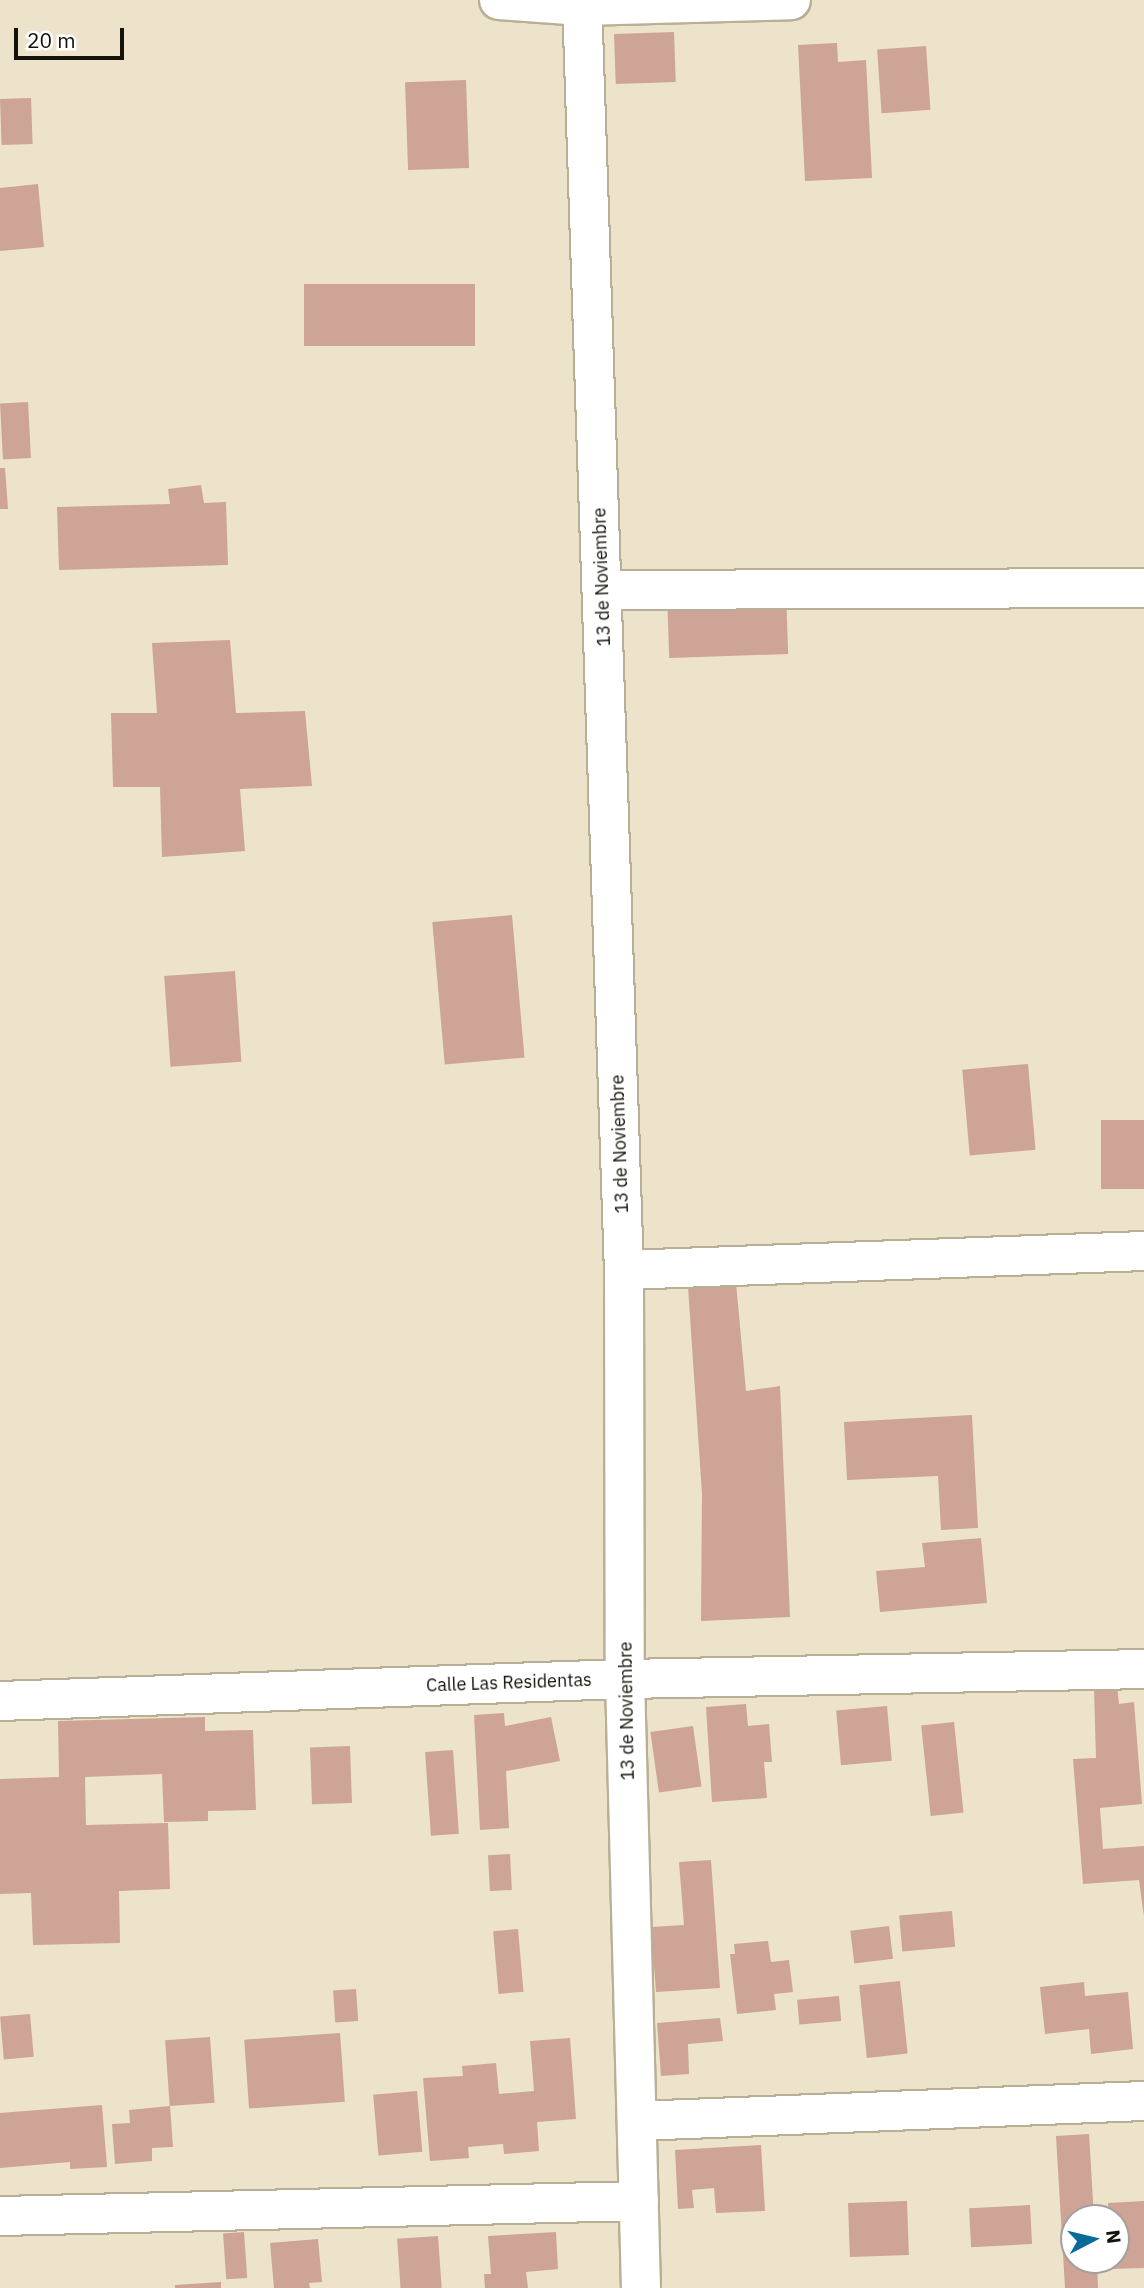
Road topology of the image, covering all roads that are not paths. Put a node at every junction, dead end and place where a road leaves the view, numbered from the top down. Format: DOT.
graph roads {
  1 [pos="499,0"];
  2 [pos="791,0"];
  3 [pos="582,3"];
  4 [pos="1144,588"];
  5 [pos="602,590"];
  6 [pos="1144,1251"];
  7 [pos="624,1270"];
  8 [pos="1144,1669"];
  9 [pos="625,1679"];
  10 [pos="0,1700"];
  11 [pos="1144,2101"];
  12 [pos="637,2121"];
  13 [pos="639,2201"];
  14 [pos="0,2216"];
  15 [pos="641,2288"];
  1 -- 3 [label="street"];
  2 -- 3 [label="street"];
  3 -- 5 [label="street, 13 de Noviembre"];
  4 -- 5 [label="street"];
  5 -- 7 [label="street, 13 de Noviembre"];
  6 -- 7 [label="street"];
  7 -- 9 [label="street, 13 de Noviembre"];
  8 -- 9 [label="street, Calle Las Residentas"];
  9 -- 10 [label="street, Calle Las Residentas"];
  9 -- 12 [label="street, 13 de Noviembre"];
  11 -- 12 [label="street"];
  12 -- 13 [label="street, 13 de Noviembre"];
  13 -- 14 [label="street"];
  13 -- 15 [label="street, 13 de Noviembre"];
}
